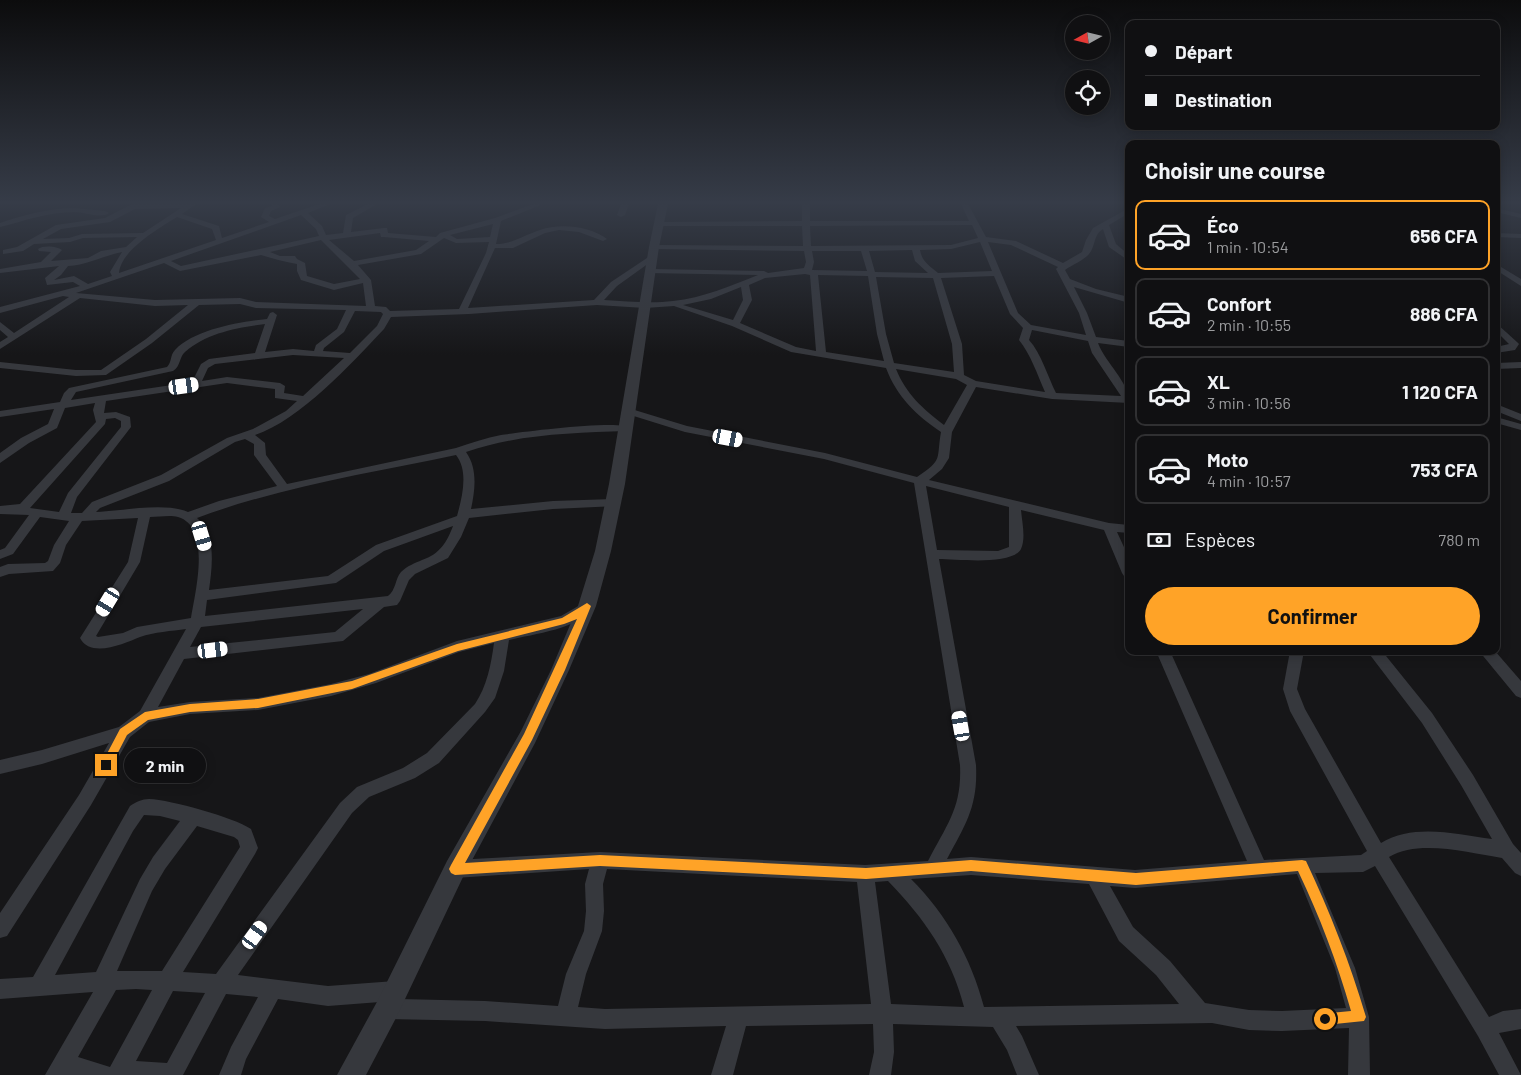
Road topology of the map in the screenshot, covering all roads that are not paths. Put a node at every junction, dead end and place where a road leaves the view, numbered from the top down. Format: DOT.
graph roads {
  1 [pos="54,254"];
  2 [pos="102,254"];
  3 [pos="123,254"];
  4 [pos="183,254"];
  5 [pos="216,254"];
  6 [pos="250,254"];
  7 [pos="268,254"];
  8 [pos="341,254"];
  9 [pos="406,254"];
  10 [pos="487,254"];
  11 [pos="654,254"];
  12 [pos="712,254"];
  13 [pos="808,254"];
  14 [pos="867,254"];
  15 [pos="916,254"];
  16 [pos="989,254"];
  17 [pos="1037,254"];
  18 [pos="1084,254"];
  19 [pos="653,258"];
  20 [pos="166,260"];
  21 [pos="219,260"];
  22 [pos="44,264"];
  23 [pos="352,264"];
  24 [pos="64,265"];
  25 [pos="1062,266"];
  26 [pos="1500,270"];
  27 [pos="0,271"];
  28 [pos="809,272"];
  29 [pos="872,273"];
  30 [pos="997,273"];
  31 [pos="778,274"];
  32 [pos="117,276"];
  33 [pos="936,276"];
  34 [pos="367,280"];
  35 [pos="1066,281"];
  36 [pos="1521,283"];
  37 [pos="744,284"];
  38 [pos="87,287"];
  39 [pos="65,294"];
  40 [pos="77,296"];
  41 [pos="1125,299"];
  42 [pos="597,302"];
  43 [pos="195,304"];
  44 [pos="276,304"];
  45 [pos="673,304"];
  46 [pos="646,305"];
  47 [pos="352,307"];
  48 [pos="370,308"];
  49 [pos="0,310"];
  50 [pos="462,311"];
  51 [pos="388,314"];
  52 [pos="271,321"];
  53 [pos="735,324"];
  54 [pos="0,325"];
  55 [pos="1028,327"];
  56 [pos="1500,330"];
  57 [pos="13,337"];
  58 [pos="1093,340"];
  59 [pos="1125,344"];
  60 [pos="0,346"];
  61 [pos="1500,350"];
  62 [pos="318,353"];
  63 [pos="821,354"];
  64 [pos="259,356"];
  65 [pos="352,356"];
  66 [pos="891,365"];
  67 [pos="1521,365"];
  68 [pos="1,366"];
  69 [pos="1500,366"];
  70 [pos="959,376"];
  71 [pos="196,384"];
  72 [pos="973,384"];
  73 [pos="1052,396"];
  74 [pos="1125,396"];
  75 [pos="307,399"];
  76 [pos="101,400"];
  77 [pos="1125,400"];
  78 [pos="62,405"];
  79 [pos="1500,409"];
  80 [pos="0,414"];
  81 [pos="100,416"];
  82 [pos="1521,418"];
  83 [pos="627,419"];
  84 [pos="1500,421"];
  85 [pos="1521,426"];
  86 [pos="946,431"];
  87 [pos="246,434"];
  88 [pos="459,451"];
  89 [pos="0,460"];
  90 [pos="919,481"];
  91 [pos="284,488"];
  92 [pos="613,503"];
  93 [pos="1015,504"];
  94 [pos="14,509"];
  95 [pos="0,510"];
  96 [pos="36,514"];
  97 [pos="145,514"];
  98 [pos="464,516"];
  99 [pos="63,517"];
  100 [pos="82,517"];
  101 [pos="188,517"];
  102 [pos="1109,527"];
  103 [pos="1125,529"];
  104 [pos="931,554"];
  105 [pos="0,555"];
  106 [pos="1125,564"];
  107 [pos="0,572"];
  108 [pos="201,596"];
  109 [pos="381,602"];
  110 [pos="587,606"];
  111 [pos="197,622"];
  112 [pos="502,637"];
  113 [pos="180,654"];
  114 [pos="1165,655"];
  115 [pos="1296,655"];
  116 [pos="1377,655"];
  117 [pos="1490,655"];
  118 [pos="1521,692"];
  119 [pos="145,716"];
  120 [pos="124,732"];
  121 [pos="0,767"];
  122 [pos="192,817"];
  123 [pos="1507,850"];
  124 [pos="1378,856"];
  125 [pos="600,860"];
  126 [pos="1302,865"];
  127 [pos="934,867"];
  128 [pos="1521,867"];
  129 [pos="455,869"];
  130 [pos="1259,869"];
  131 [pos="892,872"];
  132 [pos="866,874"];
  133 [pos="1095,877"];
  134 [pos="0,929"];
  135 [pos="106,980"];
  136 [pos="168,980"];
  137 [pos="221,983"];
  138 [pos="39,986"];
  139 [pos="0,989"];
  140 [pos="272,990"];
  141 [pos="391,1000"];
  142 [pos="1200,1013"];
  143 [pos="883,1014"];
  144 [pos="566,1016"];
  145 [pos="739,1016"];
  146 [pos="998,1016"];
  147 [pos="977,1017"];
  148 [pos="1359,1017"];
  149 [pos="1521,1019"];
  150 [pos="1485,1029"];
  151 [pos="59,1068"];
  152 [pos="113,1074"];
  153 [pos="172,1074"];
  154 [pos="230,1075"];
  155 [pos="351,1075"];
  156 [pos="722,1075"];
  157 [pos="880,1075"];
  158 [pos="1028,1075"];
  159 [pos="1359,1075"];
  160 [pos="1510,1075"];
  1 -- 22 [label="street"];
  2 -- 24 [label="street"];
  3 -- 32 [label="street"];
  4 -- 20 [label="street"];
  5 -- 21 [label="street"];
  6 -- 21 [label="street"];
  7 -- 34 [label="street"];
  8 -- 23 [label="street"];
  9 -- 23 [label="street"];
  10 -- 50 [label="street"];
  11 -- 19 [label="street"];
  12 -- 19 [label="street"];
  13 -- 28 [label="street"];
  14 -- 29 [label="street"];
  15 -- 33 [label="street"];
  16 -- 30 [label="street"];
  17 -- 25 [label="street"];
  18 -- 25 [label="street"];
  19 -- 31 [label="street"];
  19 -- 42 [label="street"];
  19 -- 46 [label="street"];
  20 -- 21 [label="street"];
  20 -- 32 [label="street"];
  22 -- 24 [label="street"];
  22 -- 27 [label="street"];
  23 -- 34 [label="street"];
  24 -- 38 [label="street"];
  25 -- 35 [label="street"];
  26 -- 36 [label="street"];
  28 -- 29 [label="street"];
  28 -- 31 [label="street"];
  28 -- 63 [label="street"];
  29 -- 33 [label="street"];
  29 -- 66 [label="street"];
  30 -- 33 [label="street"];
  30 -- 55 [label="street"];
  31 -- 37 [label="street"];
  32 -- 38 [label="street"];
  33 -- 70 [label="street"];
  34 -- 48 [label="street"];
  35 -- 41 [label="street"];
  35 -- 58 [label="street"];
  37 -- 45 [label="street"];
  37 -- 53 [label="street"];
  38 -- 39 [label="street"];
  39 -- 40 [label="street"];
  39 -- 49 [label="street"];
  40 -- 43 [label="street"];
  40 -- 57 [label="street"];
  42 -- 46 [label="street"];
  42 -- 50 [label="street"];
  43 -- 44 [label="street"];
  43 -- 68 [label="street"];
  44 -- 47 [label="street"];
  44 -- 52 [label="street"];
  45 -- 46 [label="street"];
  45 -- 53 [label="street"];
  46 -- 83 [label="street"];
  47 -- 48 [label="street"];
  47 -- 62 [label="street"];
  48 -- 51 [label="street"];
  50 -- 51 [label="street"];
  51 -- 65 [label="street"];
  52 -- 64 [label="street"];
  52 -- 78 [label="street"];
  53 -- 63 [label="street"];
  54 -- 57 [label="street"];
  55 -- 58 [label="street"];
  55 -- 73 [label="street"];
  56 -- 61 [label="street"];
  57 -- 60 [label="street"];
  58 -- 59 [label="street"];
  58 -- 74 [label="street"];
  62 -- 64 [label="street"];
  62 -- 65 [label="street"];
  63 -- 66 [label="street"];
  64 -- 71 [label="street"];
  65 -- 75 [label="street"];
  66 -- 70 [label="street"];
  66 -- 86 [label="street"];
  67 -- 69 [label="street"];
  70 -- 72 [label="street"];
  71 -- 75 [label="street"];
  71 -- 76 [label="street"];
  72 -- 73 [label="street"];
  72 -- 86 [label="street"];
  73 -- 77 [label="street"];
  75 -- 87 [label="street"];
  76 -- 78 [label="street"];
  76 -- 81 [label="street"];
  78 -- 80 [label="street"];
  78 -- 89 [label="street"];
  79 -- 82 [label="street"];
  81 -- 94 [label="street"];
  81 -- 99 [label="street"];
  83 -- 88 [label="street"];
  83 -- 90 [label="street"];
  83 -- 92 [label="street"];
  84 -- 85 [label="street"];
  86 -- 90 [label="street"];
  87 -- 91 [label="street"];
  87 -- 100 [label="street"];
  88 -- 91 [label="street"];
  88 -- 98 [label="street"];
  90 -- 93 [label="street"];
  90 -- 104 [label="street"];
  91 -- 101 [label="street"];
  92 -- 98 [label="street"];
  92 -- 110 [label="street"];
  93 -- 102 [label="street"];
  93 -- 104 [label="street"];
  94 -- 95 [label="street"];
  94 -- 96 [label="street"];
  96 -- 99 [label="street"];
  96 -- 105 [label="street"];
  97 -- 100 [label="street"];
  97 -- 101 [label="street"];
  97 -- 111 [label="street"];
  98 -- 108 [label="street"];
  98 -- 109 [label="street"];
  99 -- 100 [label="street"];
  100 -- 107 [label="street"];
  101 -- 108 [label="street"];
  102 -- 103 [label="street"];
  102 -- 106 [label="street"];
  104 -- 127 [label="street"];
  108 -- 111 [label="street"];
  109 -- 111 [label="street"];
  109 -- 113 [label="street"];
  110 -- 112 [label="street"];
  110 -- 129 [label="street"];
  111 -- 113 [label="street"];
  112 -- 119 [label="street"];
  112 -- 137 [label="street"];
  113 -- 119 [label="street"];
  114 -- 130 [label="street"];
  115 -- 124 [label="street"];
  116 -- 123 [label="street"];
  117 -- 118 [label="street"];
  119 -- 120 [label="street"];
  120 -- 121 [label="street"];
  120 -- 134 [label="street"];
  122 -- 135 [label="street"];
  122 -- 136 [label="street"];
  122 -- 138 [label="street"];
  123 -- 124 [label="street"];
  123 -- 128 [label="street"];
  124 -- 126 [label="street"];
  124 -- 150 [label="street"];
  125 -- 129 [label="street"];
  125 -- 132 [label="street"];
  125 -- 144 [label="street"];
  126 -- 130 [label="street"];
  126 -- 148 [label="street"];
  127 -- 131 [label="street"];
  127 -- 133 [label="street"];
  129 -- 141 [label="street"];
  130 -- 133 [label="street"];
  131 -- 132 [label="street"];
  131 -- 147 [label="street"];
  132 -- 143 [label="street"];
  133 -- 142 [label="street"];
  135 -- 136 [label="street"];
  135 -- 138 [label="street"];
  135 -- 151 [label="street"];
  136 -- 137 [label="street"];
  136 -- 152 [label="street"];
  137 -- 140 [label="street"];
  137 -- 153 [label="street"];
  138 -- 139 [label="street"];
  140 -- 141 [label="street"];
  140 -- 154 [label="street"];
  141 -- 144 [label="street"];
  141 -- 155 [label="street"];
  142 -- 146 [label="street"];
  142 -- 148 [label="street"];
  143 -- 145 [label="street"];
  143 -- 147 [label="street"];
  143 -- 157 [label="street"];
  144 -- 145 [label="street"];
  145 -- 156 [label="street"];
  146 -- 147 [label="street"];
  146 -- 158 [label="street"];
  148 -- 159 [label="street"];
  149 -- 150 [label="street"];
  150 -- 160 [label="street"];
  151 -- 152 [label="street"];
  152 -- 153 [label="street"];
}
